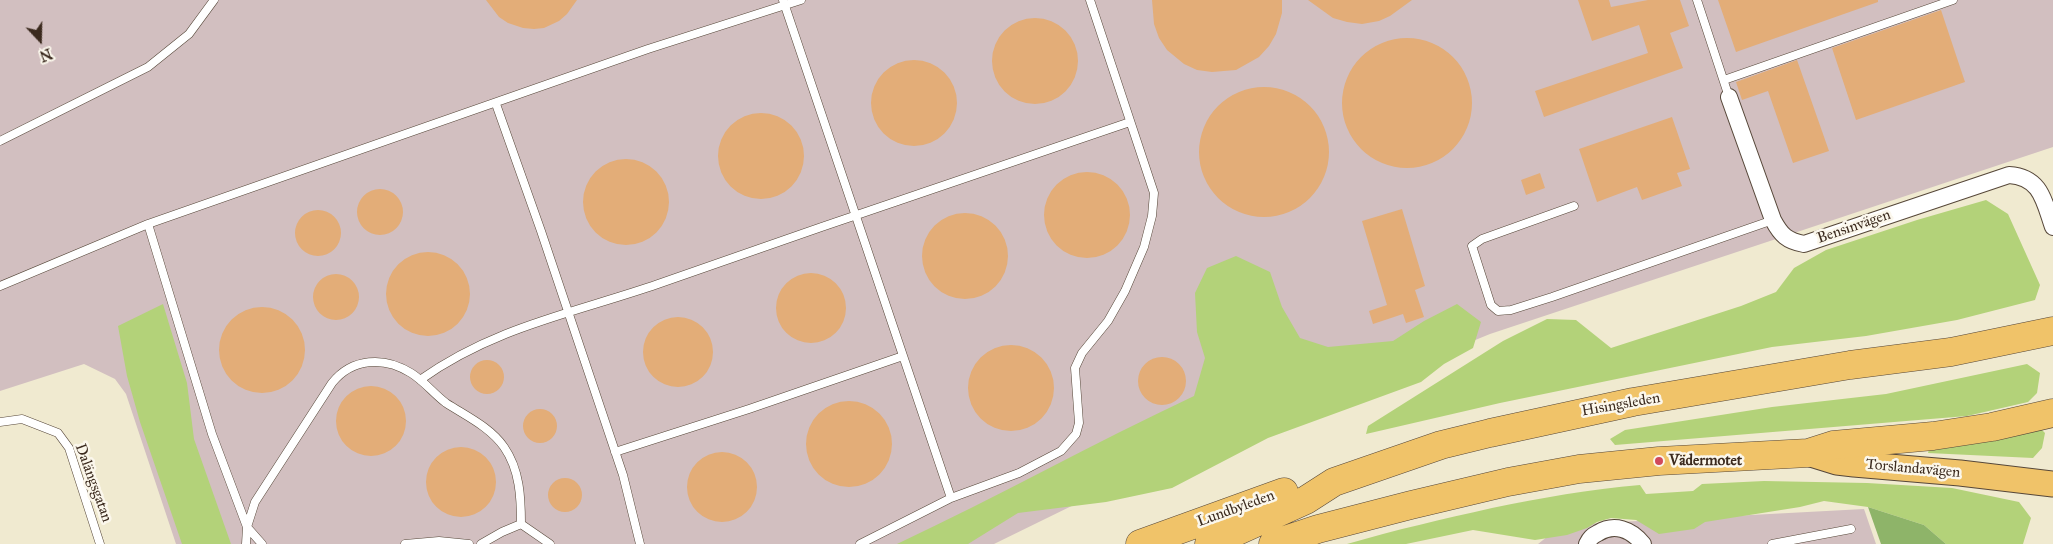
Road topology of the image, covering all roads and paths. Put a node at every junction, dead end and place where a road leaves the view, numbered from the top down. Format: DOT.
graph roads {
  1 [pos="214,0"];
  2 [pos="801,0"];
  3 [pos="1090,0"];
  4 [pos="1698,0"];
  5 [pos="1953,0"];
  6 [pos="784,3"];
  7 [pos="1724,80"];
  8 [pos="1729,97"];
  9 [pos="496,104"];
  10 [pos="1130,122"];
  11 [pos="0,141"];
  12 [pos="1574,206"];
  13 [pos="854,215"];
  14 [pos="1773,220"];
  15 [pos="148,224"];
  16 [pos="2053,227"];
  17 [pos="0,286"];
  18 [pos="568,311"];
  19 [pos="2050,332"];
  20 [pos="903,356"];
  21 [pos="420,380"];
  22 [pos="2053,414"];
  23 [pos="0,422"];
  24 [pos="615,452"];
  25 [pos="1808,453"];
  26 [pos="1334,482"];
  27 [pos="2032,485"];
  28 [pos="951,498"];
  29 [pos="2053,499"];
  30 [pos="521,524"];
  31 [pos="247,527"];
  32 [pos="1318,529"];
  33 [pos="1851,529"];
  34 [pos="100,544"];
  35 [pos="246,544"];
  36 [pos="262,544"];
  37 [pos="405,544"];
  38 [pos="469,544"];
  39 [pos="481,544"];
  40 [pos="550,544"];
  41 [pos="640,544"];
  42 [pos="860,544"];
  43 [pos="1140,544"];
  44 [pos="1209,544"];
  45 [pos="1273,544"];
  46 [pos="1294,544"];
  47 [pos="1587,544"];
  48 [pos="1643,544"];
  49 [pos="1772,544"];
  1 -- 11 [label="lane"];
  2 -- 6 [label="lane"];
  3 -- 10 [label="lane"];
  4 -- 7 [label="lane, Bensinvägen"];
  5 -- 7 [label="lane"];
  6 -- 9 [label="lane"];
  6 -- 13 [label="lane"];
  7 -- 8 [label="lane, Bensinvägen"];
  8 -- 14 [label="street, Bensinvägen"];
  9 -- 15 [label="lane"];
  9 -- 18 [label="lane"];
  10 -- 13 [label="lane"];
  10 -- 28 [label="lane"];
  12 -- 14 [label="lane"];
  13 -- 18 [label="lane"];
  13 -- 20 [label="lane"];
  14 -- 16 [label="street, Bensinvägen"];
  15 -- 17 [label="lane"];
  15 -- 31 [label="lane"];
  18 -- 21 [label="lane"];
  18 -- 24 [label="lane"];
  19 -- 26 [label="highway, Hisingsleden"];
  20 -- 24 [label="lane"];
  20 -- 28 [label="lane"];
  21 -- 30 [label="lane"];
  21 -- 31 [label="lane"];
  22 -- 25 [label="highway"];
  23 -- 34 [label="lane, Dalängsgatan"];
  24 -- 41 [label="lane"];
  25 -- 27 [label="main road, Torslandavägen"];
  25 -- 32 [label="highway"];
  26 -- 43 [label="highway, Lundbyleden"];
  26 -- 44 [label="highway, Hisingsleden"];
  27 -- 29 [label="main road, Torslandavägen"];
  28 -- 42 [label="lane"];
  30 -- 39 [label="lane"];
  30 -- 40 [label="lane"];
  31 -- 35 [label="lane"];
  31 -- 36 [label="lane"];
  32 -- 45 [label="highway"];
  32 -- 46 [label="highway"];
  33 -- 49 [label="lane"];
  37 -- 38 [label="lane"];
  47 -- 48 [label="street"];
}
